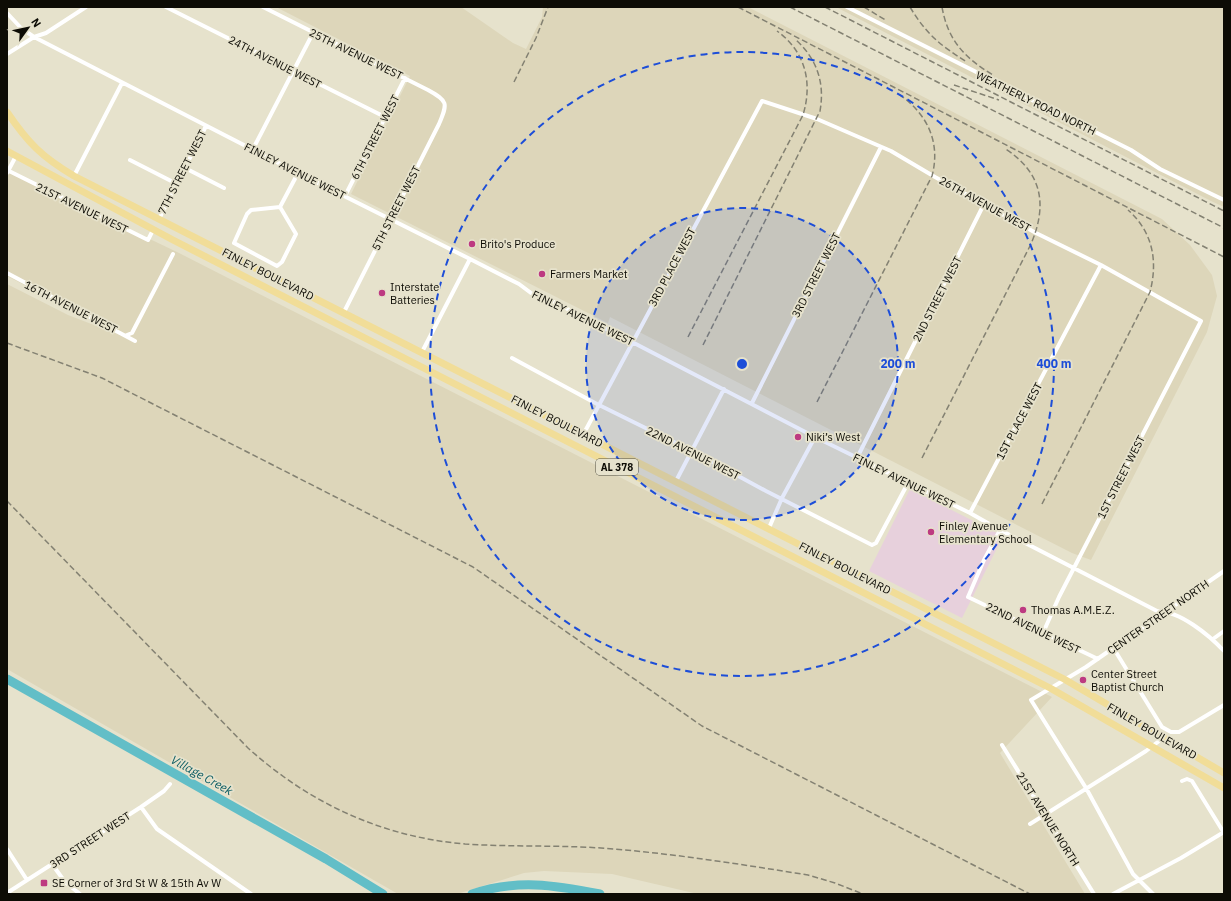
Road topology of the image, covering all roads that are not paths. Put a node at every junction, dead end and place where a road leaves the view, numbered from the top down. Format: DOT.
graph roads {
  1 [pos="86,7"];
  2 [pos="166,7"];
  3 [pos="263,7"];
  4 [pos="847,7"];
  5 [pos="7,13"];
  6 [pos="313,32"];
  7 [pos="34,37"];
  8 [pos="7,54"];
  9 [pos="293,71"];
  10 [pos="405,78"];
  11 [pos="122,83"];
  12 [pos="762,101"];
  13 [pos="445,104"];
  14 [pos="7,112"];
  15 [pos="385,117"];
  16 [pos="206,126"];
  17 [pos="881,147"];
  18 [pos="253,149"];
  19 [pos="7,152"];
  20 [pos="16,156"];
  21 [pos="130,160"];
  22 [pos="185,168"];
  23 [pos="7,171"];
  24 [pos="298,173"];
  25 [pos="74,176"];
  26 [pos="177,184"];
  27 [pos="70,186"];
  28 [pos="224,188"];
  29 [pos="345,196"];
  30 [pos="1224,200"];
  31 [pos="984,204"];
  32 [pos="280,207"];
  33 [pos="159,219"];
  34 [pos="391,219"];
  35 [pos="153,230"];
  36 [pos="173,254"];
  37 [pos="470,259"];
  38 [pos="1101,265"];
  39 [pos="7,274"];
  40 [pos="344,312"];
  41 [pos="1201,321"];
  42 [pos="337,324"];
  43 [pos="127,336"];
  44 [pos="135,341"];
  45 [pos="632,342"];
  46 [pos="422,352"];
  47 [pos="512,358"];
  48 [pos="417,365"];
  49 [pos="487,386"];
  50 [pos="724,389"];
  51 [pos="484,399"];
  52 [pos="752,403"];
  53 [pos="599,405"];
  54 [pos="583,435"];
  55 [pos="815,437"];
  56 [pos="577,446"];
  57 [pos="692,451"];
  58 [pos="857,458"];
  59 [pos="676,482"];
  60 [pos="908,483"];
  61 [pos="670,494"];
  62 [pos="782,498"];
  63 [pos="970,513"];
  64 [pos="769,528"];
  65 [pos="1000,530"];
  66 [pos="762,541"];
  67 [pos="1074,569"];
  68 [pos="1224,571"];
  69 [pos="1166,611"];
  70 [pos="953,624"];
  71 [pos="1224,631"];
  72 [pos="1043,633"];
  73 [pos="948,635"];
  74 [pos="1213,639"];
  75 [pos="1114,649"];
  76 [pos="1224,651"];
  77 [pos="1098,659"];
  78 [pos="1064,679"];
  79 [pos="1050,688"];
  80 [pos="1224,705"];
  81 [pos="1163,738"];
  82 [pos="1002,745"];
  83 [pos="1151,747"];
  84 [pos="1224,773"];
  85 [pos="1182,781"];
  86 [pos="170,784"];
  87 [pos="1086,788"];
  88 [pos="1224,788"];
  89 [pos="141,807"];
  90 [pos="1045,814"];
  91 [pos="1030,824"];
  92 [pos="1224,832"];
  93 [pos="7,849"];
  94 [pos="52,864"];
  95 [pos="27,880"];
  96 [pos="1139,881"];
  97 [pos="7,893"];
  98 [pos="80,894"];
  99 [pos="251,894"];
  100 [pos="1094,894"];
  101 [pos="1113,894"];
  102 [pos="1153,894"];
  1 -- 7 [label="street"];
  2 -- 9 [label="street, 24TH AVENUE WEST"];
  3 -- 6 [label="street, 25TH AVENUE WEST"];
  4 -- 30 [label="street, WEATHERLY ROAD NORTH"];
  5 -- 7 [label="street, FINLEY AVENUE WEST"];
  6 -- 9 [label="street"];
  6 -- 10 [label="street, 25TH AVENUE WEST"];
  7 -- 8 [label="street"];
  7 -- 11 [label="street, FINLEY AVENUE WEST"];
  9 -- 15 [label="street, 24TH AVENUE WEST"];
  9 -- 18 [label="street"];
  10 -- 13 [label="street, 25TH AVENUE WEST"];
  10 -- 15 [label="street, 6TH STREET WEST"];
  11 -- 16 [label="street, FINLEY AVENUE WEST"];
  11 -- 25 [label="street"];
  12 -- 17 [label="street, 26TH AVENUE WEST"];
  12 -- 45 [label="street, 3RD PLACE WEST"];
  13 -- 34 [label="street, 5TH STREET WEST"];
  14 -- 25 [label="main road, FINLEY BOULEVARD / AL 378"];
  15 -- 29 [label="street, 6TH STREET WEST"];
  16 -- 18 [label="street, FINLEY AVENUE WEST"];
  16 -- 22 [label="street, 7TH STREET WEST"];
  17 -- 31 [label="street, 26TH AVENUE WEST"];
  17 -- 52 [label="street, 3RD STREET WEST"];
  18 -- 24 [label="street, FINLEY AVENUE WEST"];
  19 -- 20 [label="main road, FINLEY BOULEVARD / AL 378"];
  20 -- 23 [label="street"];
  20 -- 27 [label="main road, FINLEY BOULEVARD / AL 378"];
  21 -- 26 [label="street"];
  22 -- 26 [label="street, 7TH STREET WEST"];
  22 -- 28 [label="street"];
  23 -- 35 [label="street, 21ST AVENUE WEST"];
  24 -- 29 [label="street, FINLEY AVENUE WEST"];
  24 -- 32 [label="street"];
  25 -- 27 [label="main road"];
  25 -- 33 [label="main road, FINLEY BOULEVARD / AL 378"];
  26 -- 33 [label="street, 7TH STREET WEST"];
  27 -- 35 [label="main road, FINLEY BOULEVARD / AL 378"];
  29 -- 34 [label="street, FINLEY AVENUE WEST"];
  31 -- 38 [label="street, 26TH AVENUE WEST"];
  31 -- 58 [label="street, 2ND STREET WEST"];
  32 -- 32 [label="street"];
  33 -- 35 [label="main road"];
  33 -- 40 [label="main road, FINLEY BOULEVARD / AL 378"];
  34 -- 37 [label="street, FINLEY AVENUE WEST"];
  34 -- 40 [label="street, 5TH STREET WEST"];
  35 -- 42 [label="main road, FINLEY BOULEVARD / AL 378"];
  36 -- 43 [label="street"];
  37 -- 45 [label="street, FINLEY AVENUE WEST"];
  37 -- 46 [label="street"];
  38 -- 41 [label="street, 26TH AVENUE WEST"];
  38 -- 63 [label="street, 1ST PLACE WEST"];
  39 -- 43 [label="street, 16TH AVENUE WEST"];
  40 -- 42 [label="main road"];
  40 -- 46 [label="main road, FINLEY BOULEVARD / AL 378"];
  41 -- 67 [label="street, 1ST STREET WEST"];
  42 -- 48 [label="main road, FINLEY BOULEVARD / AL 378"];
  43 -- 44 [label="street, 16TH AVENUE WEST"];
  45 -- 50 [label="street, FINLEY AVENUE WEST"];
  45 -- 53 [label="street, 3RD PLACE WEST"];
  46 -- 48 [label="main road"];
  46 -- 49 [label="main road, FINLEY BOULEVARD / AL 378"];
  47 -- 53 [label="street, 22ND AVENUE WEST"];
  48 -- 51 [label="main road, FINLEY BOULEVARD / AL 378"];
  49 -- 51 [label="main road"];
  49 -- 54 [label="main road, FINLEY BOULEVARD / AL 378"];
  50 -- 52 [label="street, FINLEY AVENUE WEST"];
  50 -- 57 [label="street"];
  51 -- 56 [label="main road, FINLEY BOULEVARD / AL 378"];
  52 -- 55 [label="street, FINLEY AVENUE WEST"];
  53 -- 54 [label="street, 3RD PLACE WEST"];
  53 -- 57 [label="street, 22ND AVENUE WEST"];
  54 -- 56 [label="main road"];
  54 -- 59 [label="main road, FINLEY BOULEVARD / AL 378"];
  55 -- 58 [label="street, FINLEY AVENUE WEST"];
  55 -- 62 [label="street"];
  56 -- 61 [label="main road, FINLEY BOULEVARD / AL 378"];
  57 -- 59 [label="street"];
  57 -- 62 [label="street, 22ND AVENUE WEST"];
  58 -- 60 [label="street, FINLEY AVENUE WEST"];
  59 -- 61 [label="main road"];
  59 -- 64 [label="main road, FINLEY BOULEVARD / AL 378"];
  60 -- 62 [label="street, 22ND AVENUE WEST"];
  60 -- 63 [label="street, FINLEY AVENUE WEST"];
  61 -- 66 [label="main road, FINLEY BOULEVARD / AL 378"];
  62 -- 64 [label="street"];
  63 -- 65 [label="street, FINLEY AVENUE WEST"];
  64 -- 66 [label="main road"];
  64 -- 70 [label="main road, FINLEY BOULEVARD / AL 378"];
  65 -- 67 [label="street, FINLEY AVENUE WEST"];
  65 -- 72 [label="street, 22ND AVENUE WEST"];
  66 -- 73 [label="main road, FINLEY BOULEVARD / AL 378"];
  67 -- 69 [label="street, FINLEY AVENUE WEST"];
  67 -- 72 [label="street, 1ST STREET WEST"];
  68 -- 69 [label="street, CENTER STREET NORTH"];
  69 -- 74 [label="street, FINLEY AVENUE WEST"];
  69 -- 75 [label="street, CENTER STREET NORTH"];
  70 -- 73 [label="main road"];
  70 -- 78 [label="main road, FINLEY BOULEVARD / AL 378"];
  71 -- 74 [label="street"];
  72 -- 77 [label="street, 22ND AVENUE WEST"];
  73 -- 79 [label="main road, FINLEY BOULEVARD / AL 378"];
  74 -- 76 [label="street, FINLEY AVENUE WEST"];
  75 -- 77 [label="street, CENTER STREET NORTH"];
  75 -- 80 [label="street"];
  77 -- 78 [label="street, CENTER STREET NORTH"];
  78 -- 79 [label="street, CENTER STREET NORTH"];
  78 -- 81 [label="main road, FINLEY BOULEVARD / AL 378"];
  79 -- 83 [label="main road, FINLEY BOULEVARD / AL 378"];
  79 -- 87 [label="street"];
  81 -- 83 [label="street"];
  81 -- 84 [label="main road, FINLEY BOULEVARD / AL 378"];
  82 -- 90 [label="street, 21ST AVENUE NORTH"];
  83 -- 87 [label="street"];
  83 -- 88 [label="main road, FINLEY BOULEVARD / AL 378"];
  85 -- 92 [label="street"];
  86 -- 89 [label="street, 3RD STREET WEST"];
  87 -- 90 [label="street"];
  87 -- 96 [label="street"];
  89 -- 94 [label="street, 3RD STREET WEST"];
  89 -- 99 [label="street"];
  90 -- 91 [label="street"];
  90 -- 100 [label="street, 21ST AVENUE NORTH"];
  92 -- 96 [label="street"];
  93 -- 95 [label="street"];
  94 -- 95 [label="street, 3RD STREET WEST"];
  94 -- 98 [label="street"];
  95 -- 97 [label="street, 3RD STREET WEST"];
  96 -- 101 [label="street"];
  96 -- 102 [label="street"];
}
